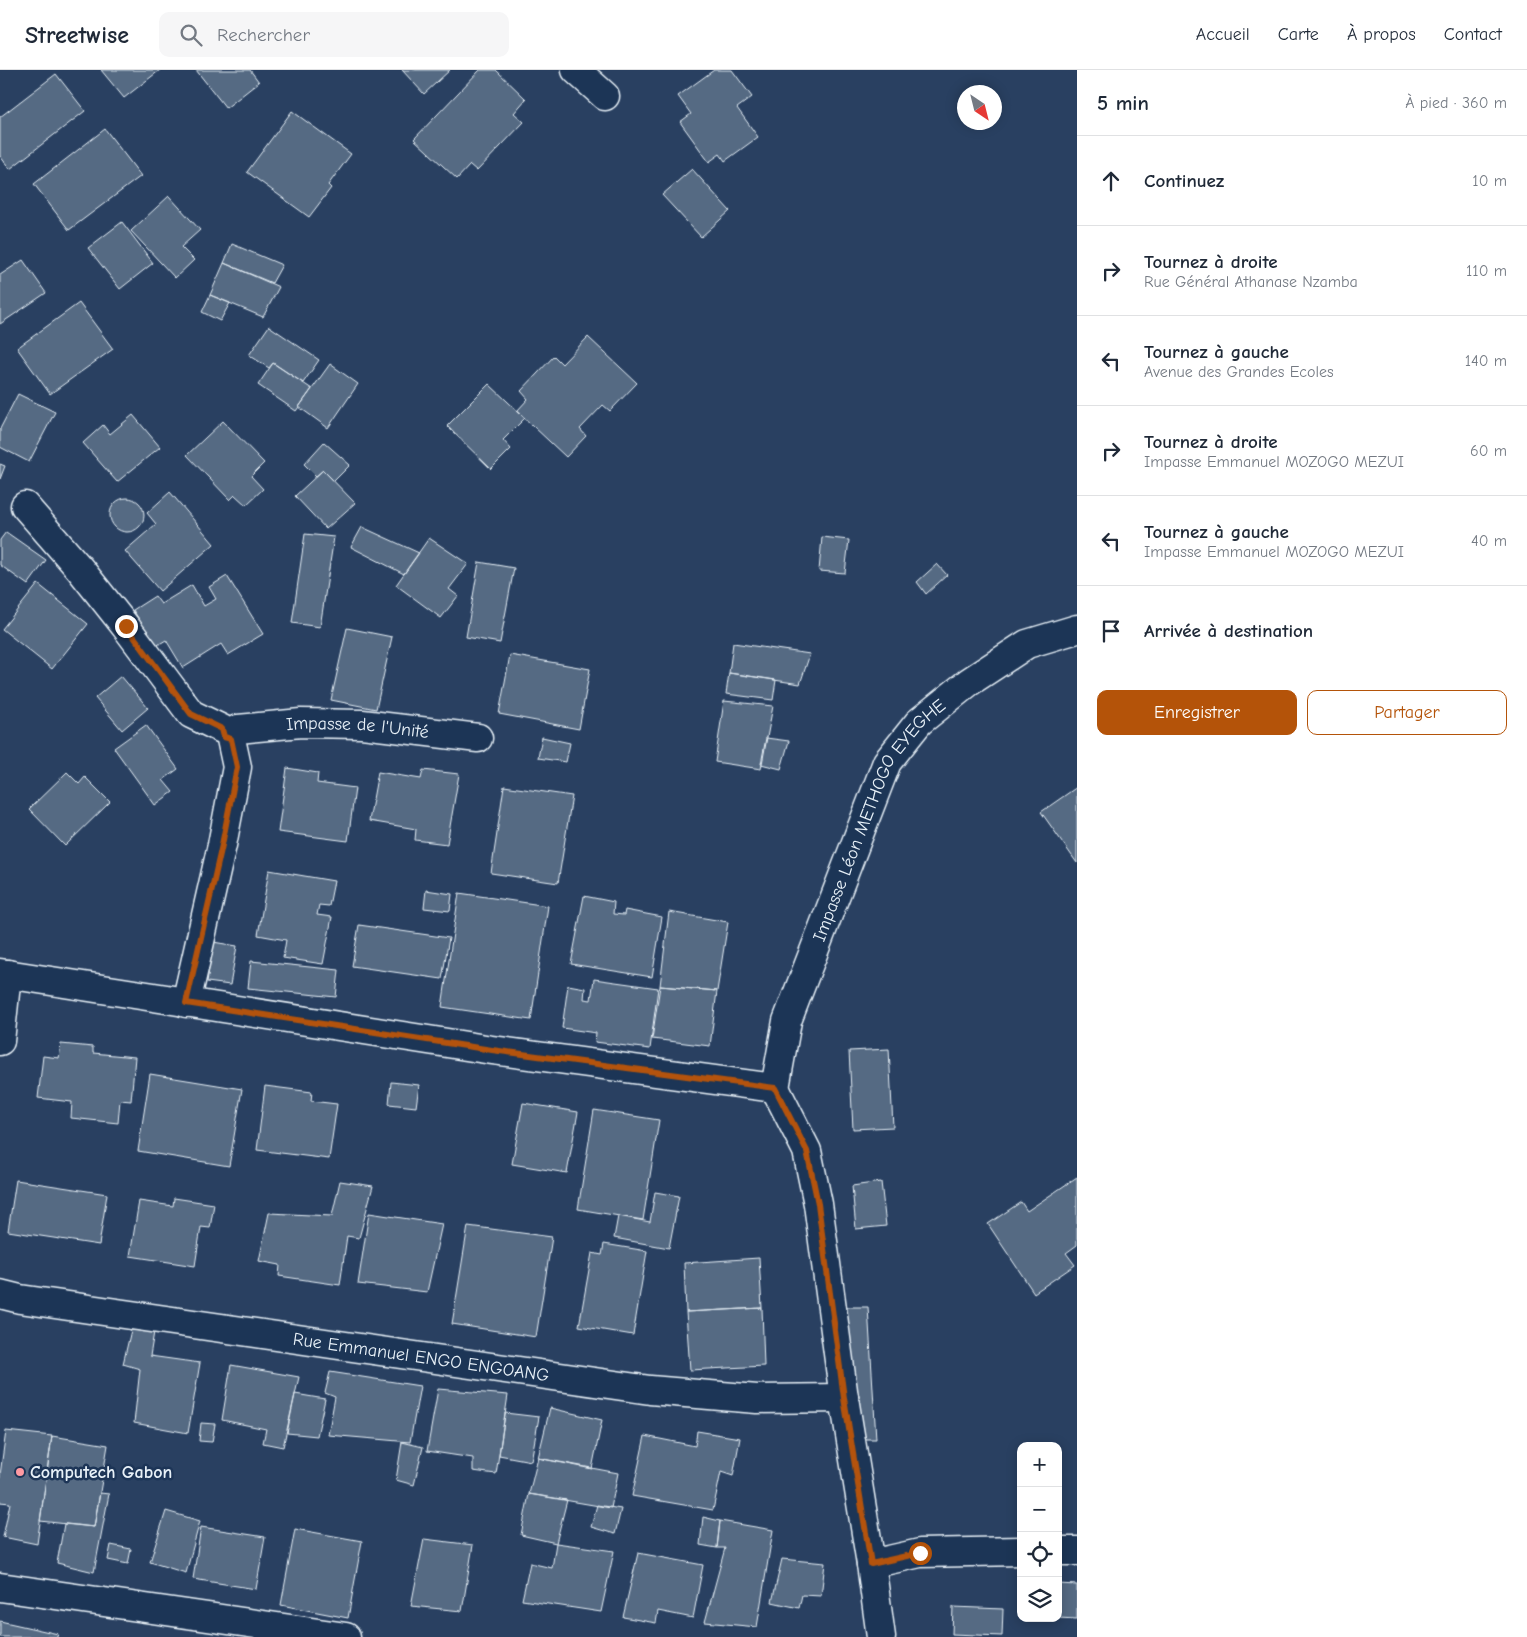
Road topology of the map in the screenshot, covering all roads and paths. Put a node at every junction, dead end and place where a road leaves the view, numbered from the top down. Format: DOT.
graph roads {
  1 [pos="576,70"];
  2 [pos="605,96"];
  3 [pos="25,506"];
  4 [pos="1077,629"];
  5 [pos="230,732"];
  6 [pos="478,738"];
  7 [pos="4,974"];
  8 [pos="186,1003"];
  9 [pos="0,1041"];
  10 [pos="775,1088"];
  11 [pos="0,1294"];
  12 [pos="844,1398"];
  13 [pos="1017,1551"];
  14 [pos="1062,1551"];
  15 [pos="1077,1551"];
  16 [pos="871,1564"];
  17 [pos="0,1587"];
  18 [pos="346,1637"];
  19 [pos="880,1637"];
  1 -- 2 [label="street"];
  3 -- 5 [label="street"];
  4 -- 10 [label="street, Impasse Léon METHOGO EYEGHE"];
  5 -- 6 [label="street, Impasse de l'Unité"];
  5 -- 8 [label="street"];
  7 -- 8 [label="street"];
  7 -- 9 [label="street"];
  8 -- 10 [label="street"];
  10 -- 12 [label="street"];
  11 -- 12 [label="street, Rue Emmanuel ENGO ENGOANG"];
  12 -- 16 [label="street"];
  13 -- 16 [label="street"];
  14 -- 15 [label="street"];
  16 -- 19 [label="street"];
  17 -- 18 [label="street"];
}
